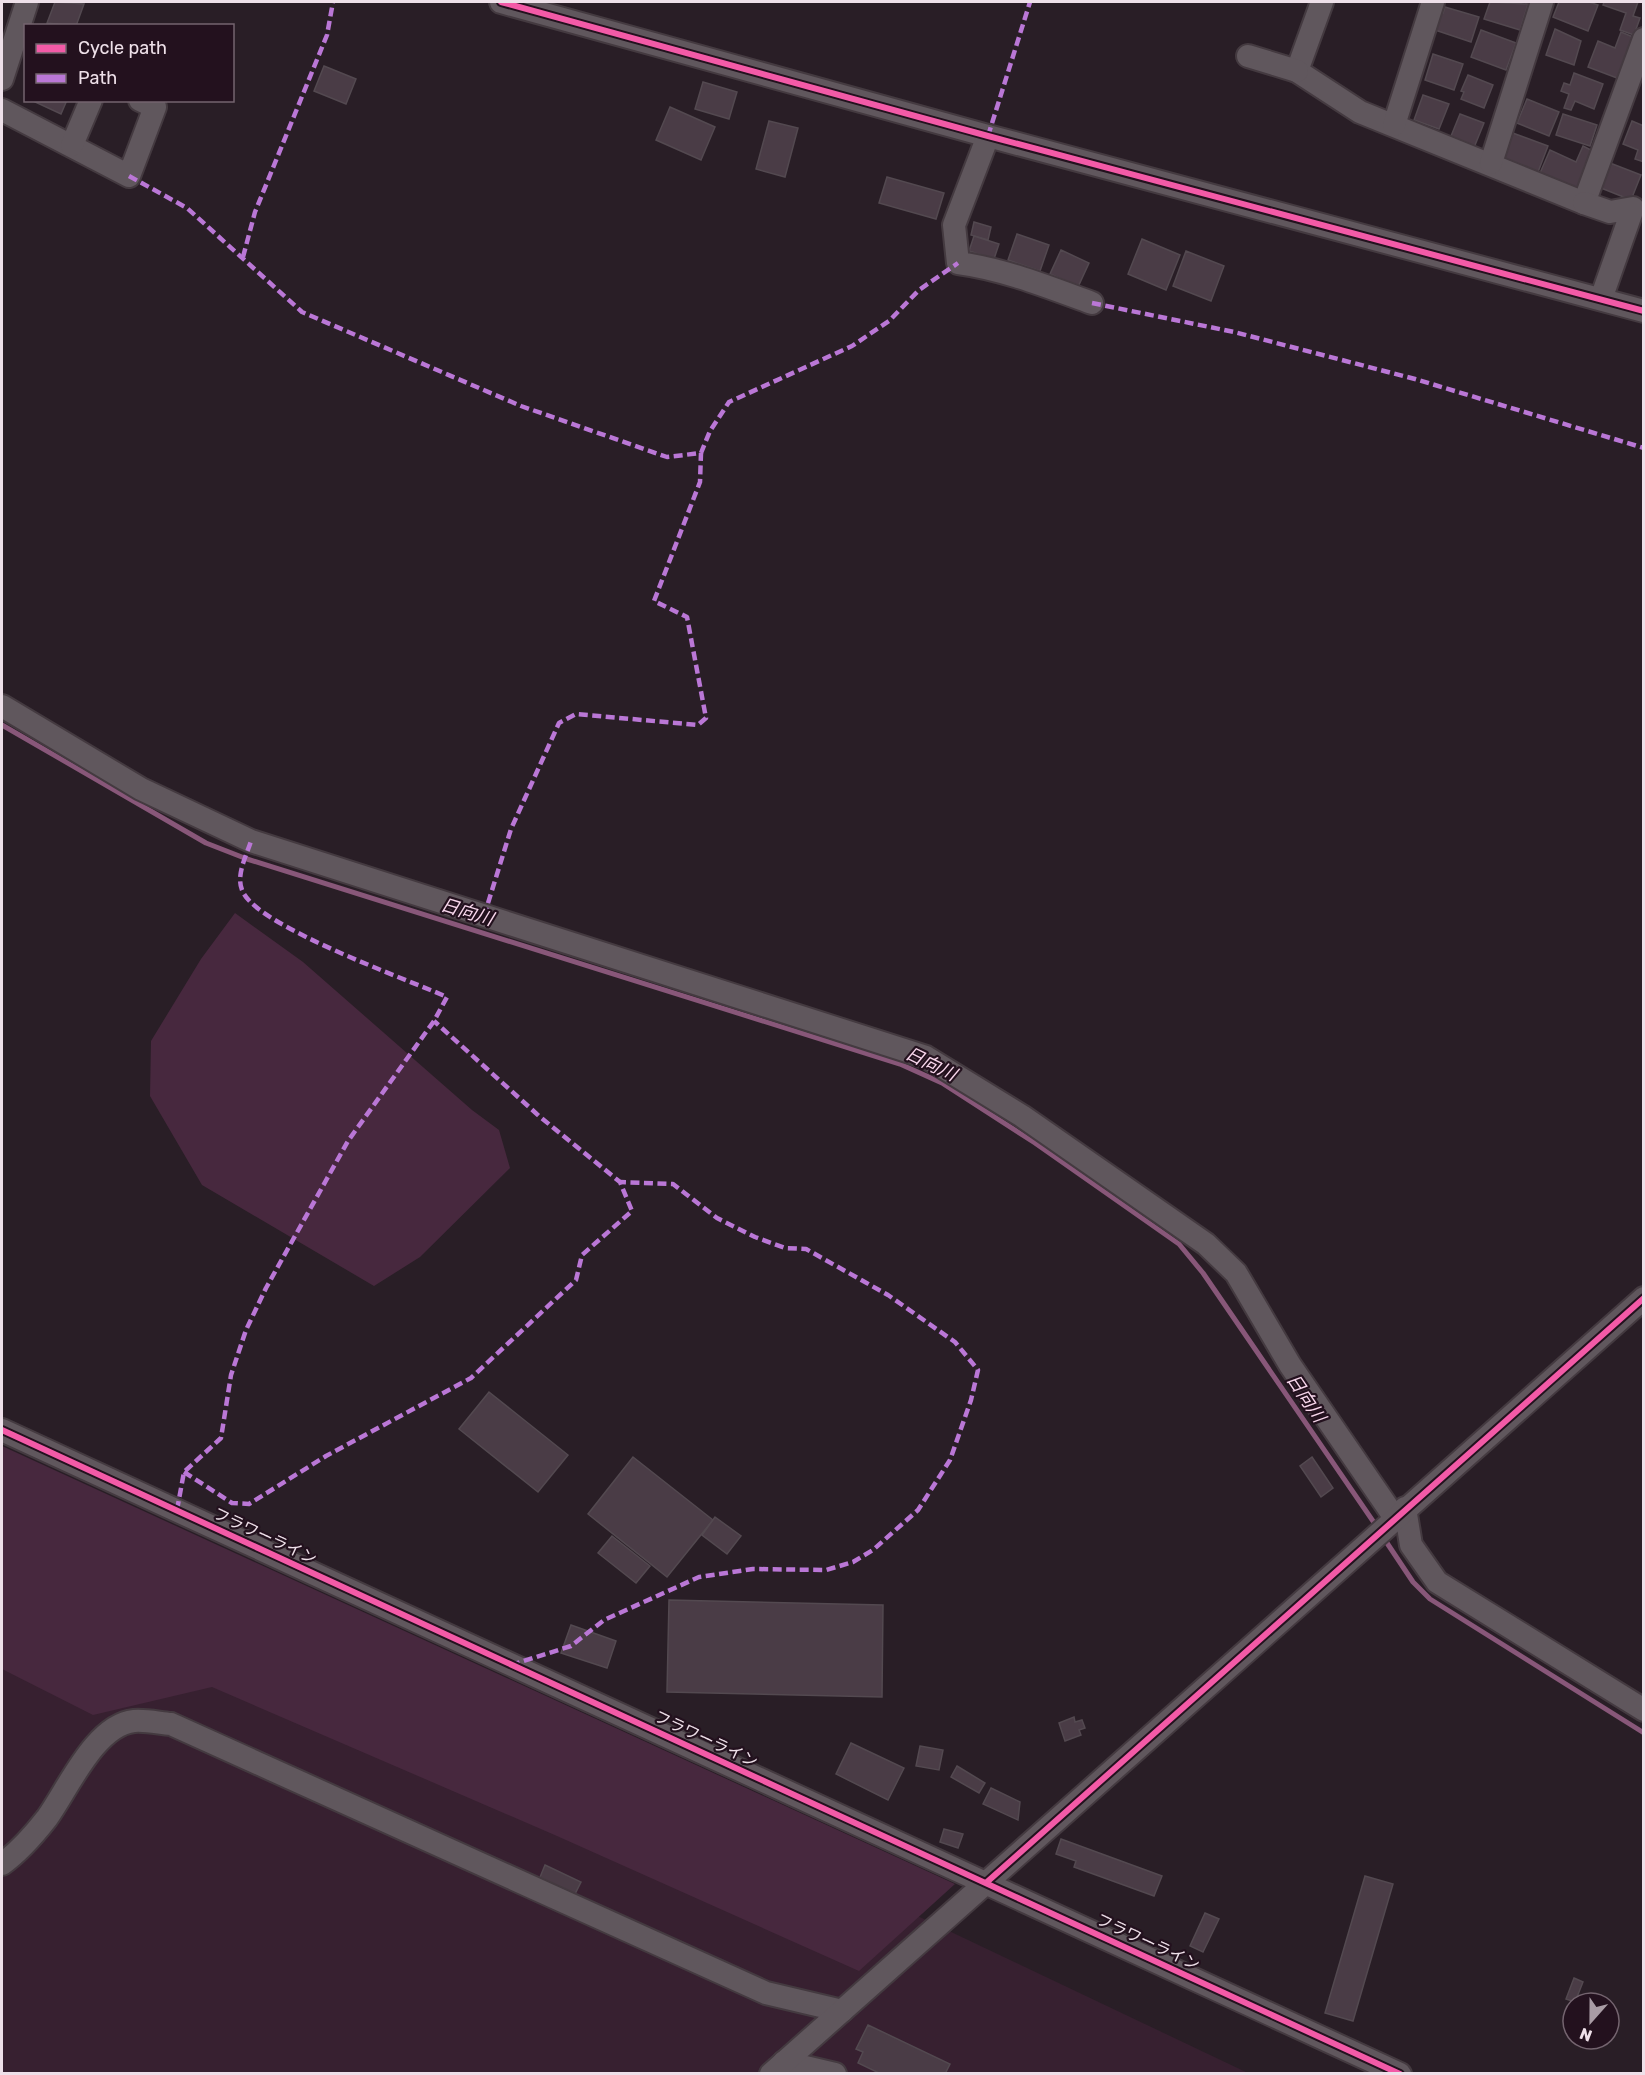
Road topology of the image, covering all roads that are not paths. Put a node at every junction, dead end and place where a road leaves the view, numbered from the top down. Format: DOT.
graph roads {
  1 [pos="27,2"];
  2 [pos="501,2"];
  3 [pos="1322,2"];
  4 [pos="1433,2"];
  5 [pos="1542,2"];
  6 [pos="1644,39"];
  7 [pos="1248,56"];
  8 [pos="1297,71"];
  9 [pos="2,79"];
  10 [pos="1634,95"];
  11 [pos="90,102"];
  12 [pos="144,102"];
  13 [pos="2,110"];
  14 [pos="1394,125"];
  15 [pos="988,136"];
  16 [pos="72,145"];
  17 [pos="1491,163"];
  18 [pos="1584,203"];
  19 [pos="1638,209"];
  20 [pos="1601,299"];
  21 [pos="1092,303"];
  22 [pos="1644,311"];
  23 [pos="2,706"];
  24 [pos="1644,1298"];
  25 [pos="2,1430"];
  26 [pos="1400,1513"];
  27 [pos="1644,1710"];
  28 [pos="2,1864"];
  29 [pos="987,1882"];
  30 [pos="842,2011"];
  31 [pos="778,2068"];
  32 [pos="835,2073"];
  33 [pos="1400,2073"];
  1 -- 9 [label="street"];
  2 -- 15 [label="street"];
  3 -- 8 [label="street"];
  4 -- 14 [label="street"];
  5 -- 17 [label="street"];
  6 -- 10 [label="street"];
  7 -- 8 [label="street"];
  8 -- 14 [label="street"];
  10 -- 18 [label="street"];
  11 -- 16 [label="street"];
  12 -- 16 [label="street"];
  13 -- 16 [label="street"];
  14 -- 17 [label="street"];
  15 -- 20 [label="street"];
  15 -- 21 [label="street"];
  17 -- 18 [label="street"];
  18 -- 19 [label="street"];
  19 -- 20 [label="street"];
  20 -- 22 [label="street"];
  23 -- 26 [label="street"];
  24 -- 26 [label="street"];
  25 -- 29 [label="street, フラワーライン"];
  26 -- 27 [label="street"];
  26 -- 29 [label="street"];
  28 -- 30 [label="street"];
  29 -- 30 [label="street"];
  29 -- 33 [label="street, フラワーライン"];
  30 -- 31 [label="street"];
  31 -- 32 [label="street"];
}
